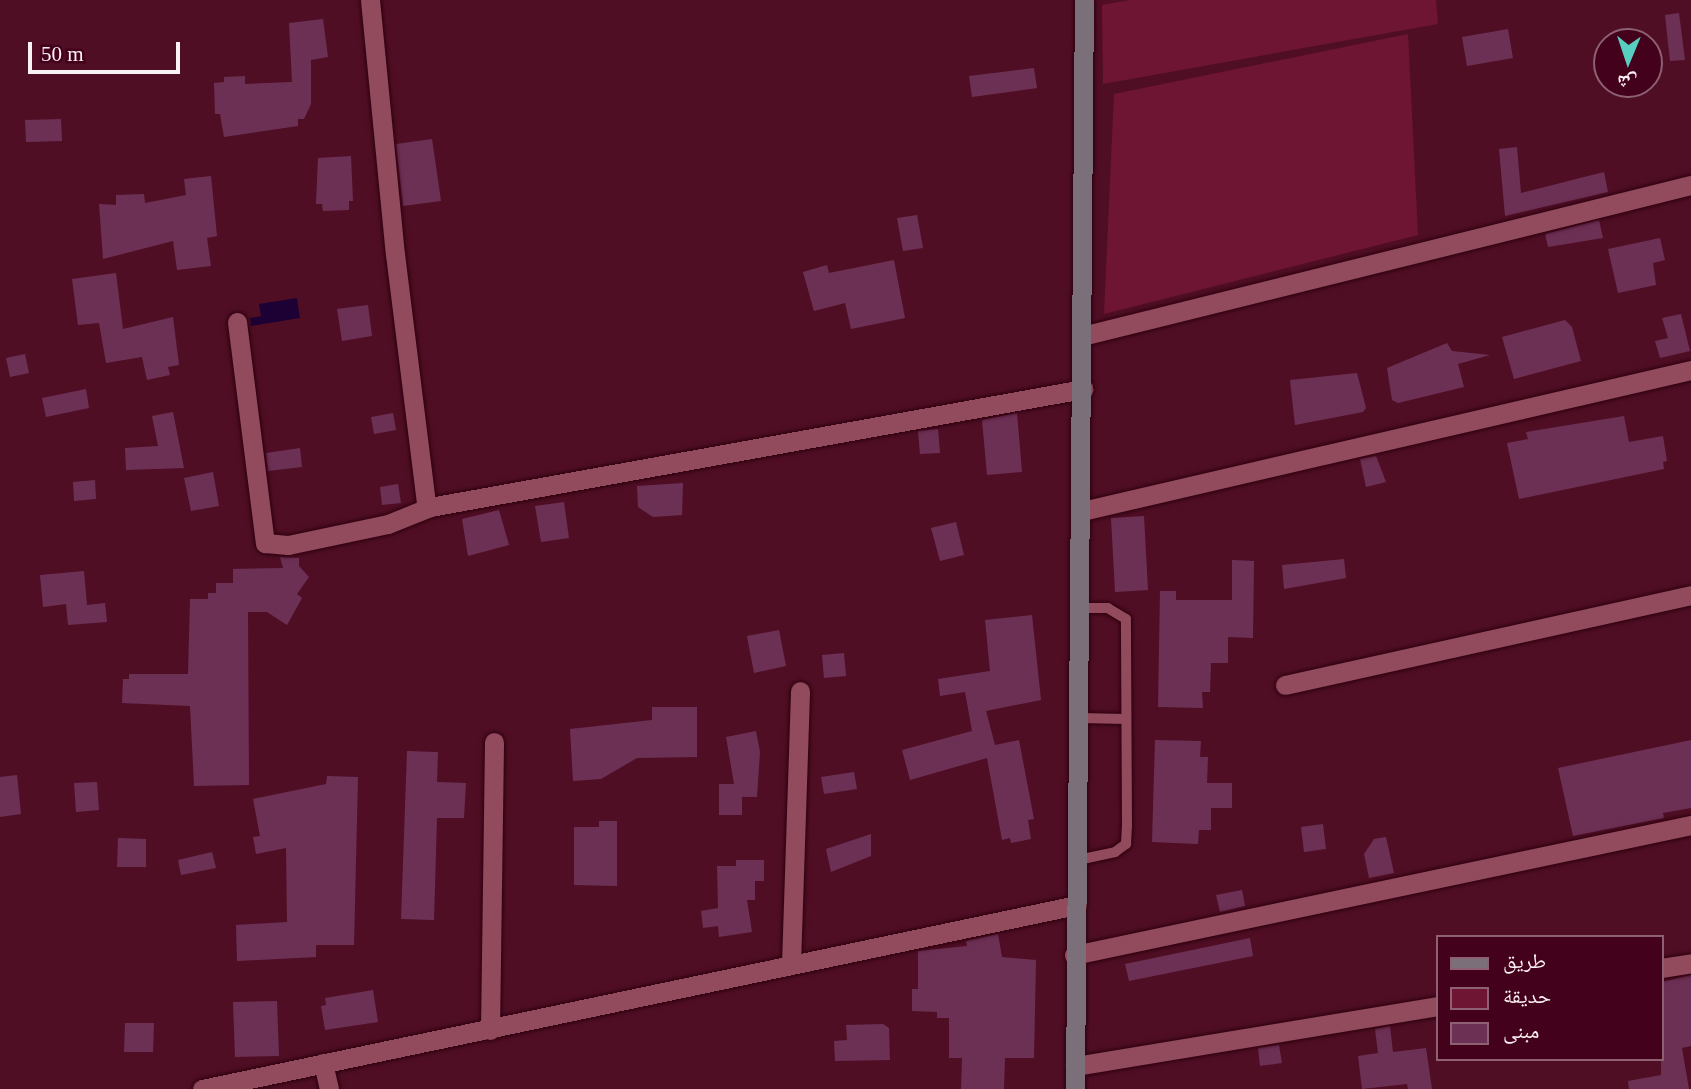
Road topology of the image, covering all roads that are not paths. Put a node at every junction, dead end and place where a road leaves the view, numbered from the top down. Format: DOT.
graph roads {
  1 [pos="370,0"];
  2 [pos="1084,0"];
  3 [pos="1691,185"];
  4 [pos="237,323"];
  5 [pos="1082,336"];
  6 [pos="1691,370"];
  7 [pos="1083,389"];
  8 [pos="430,507"];
  9 [pos="1082,511"];
  10 [pos="1691,595"];
  11 [pos="1081,608"];
  12 [pos="1285,685"];
  13 [pos="800,691"];
  14 [pos="1080,718"];
  15 [pos="1126,719"];
  16 [pos="494,742"];
  17 [pos="1691,825"];
  18 [pos="1077,860"];
  19 [pos="1077,905"];
  20 [pos="1074,955"];
  21 [pos="1691,963"];
  22 [pos="791,964"];
  23 [pos="1663,968"];
  24 [pos="1436,1006"];
  25 [pos="490,1030"];
  26 [pos="323,1063"];
  27 [pos="1075,1066"];
  28 [pos="202,1089"];
  29 [pos="329,1089"];
  30 [pos="1075,1089"];
  1 -- 8 [label="street"];
  2 -- 5 [label="main road"];
  3 -- 5 [label="street"];
  4 -- 8 [label="street"];
  5 -- 7 [label="main road"];
  6 -- 9 [label="street"];
  7 -- 8 [label="street"];
  7 -- 9 [label="main road"];
  9 -- 11 [label="main road"];
  10 -- 12 [label="street"];
  11 -- 14 [label="main road"];
  11 -- 15 [label="lane"];
  13 -- 22 [label="street"];
  14 -- 15 [label="lane"];
  14 -- 18 [label="main road"];
  15 -- 18 [label="lane"];
  16 -- 25 [label="street"];
  17 -- 20 [label="street"];
  18 -- 19 [label="main road"];
  19 -- 20 [label="main road"];
  19 -- 22 [label="street"];
  20 -- 27 [label="main road"];
  21 -- 23 [label="street"];
  22 -- 25 [label="street"];
  24 -- 27 [label="street"];
  25 -- 26 [label="street"];
  26 -- 28 [label="street"];
  26 -- 29 [label="street"];
  27 -- 30 [label="main road"];
}
